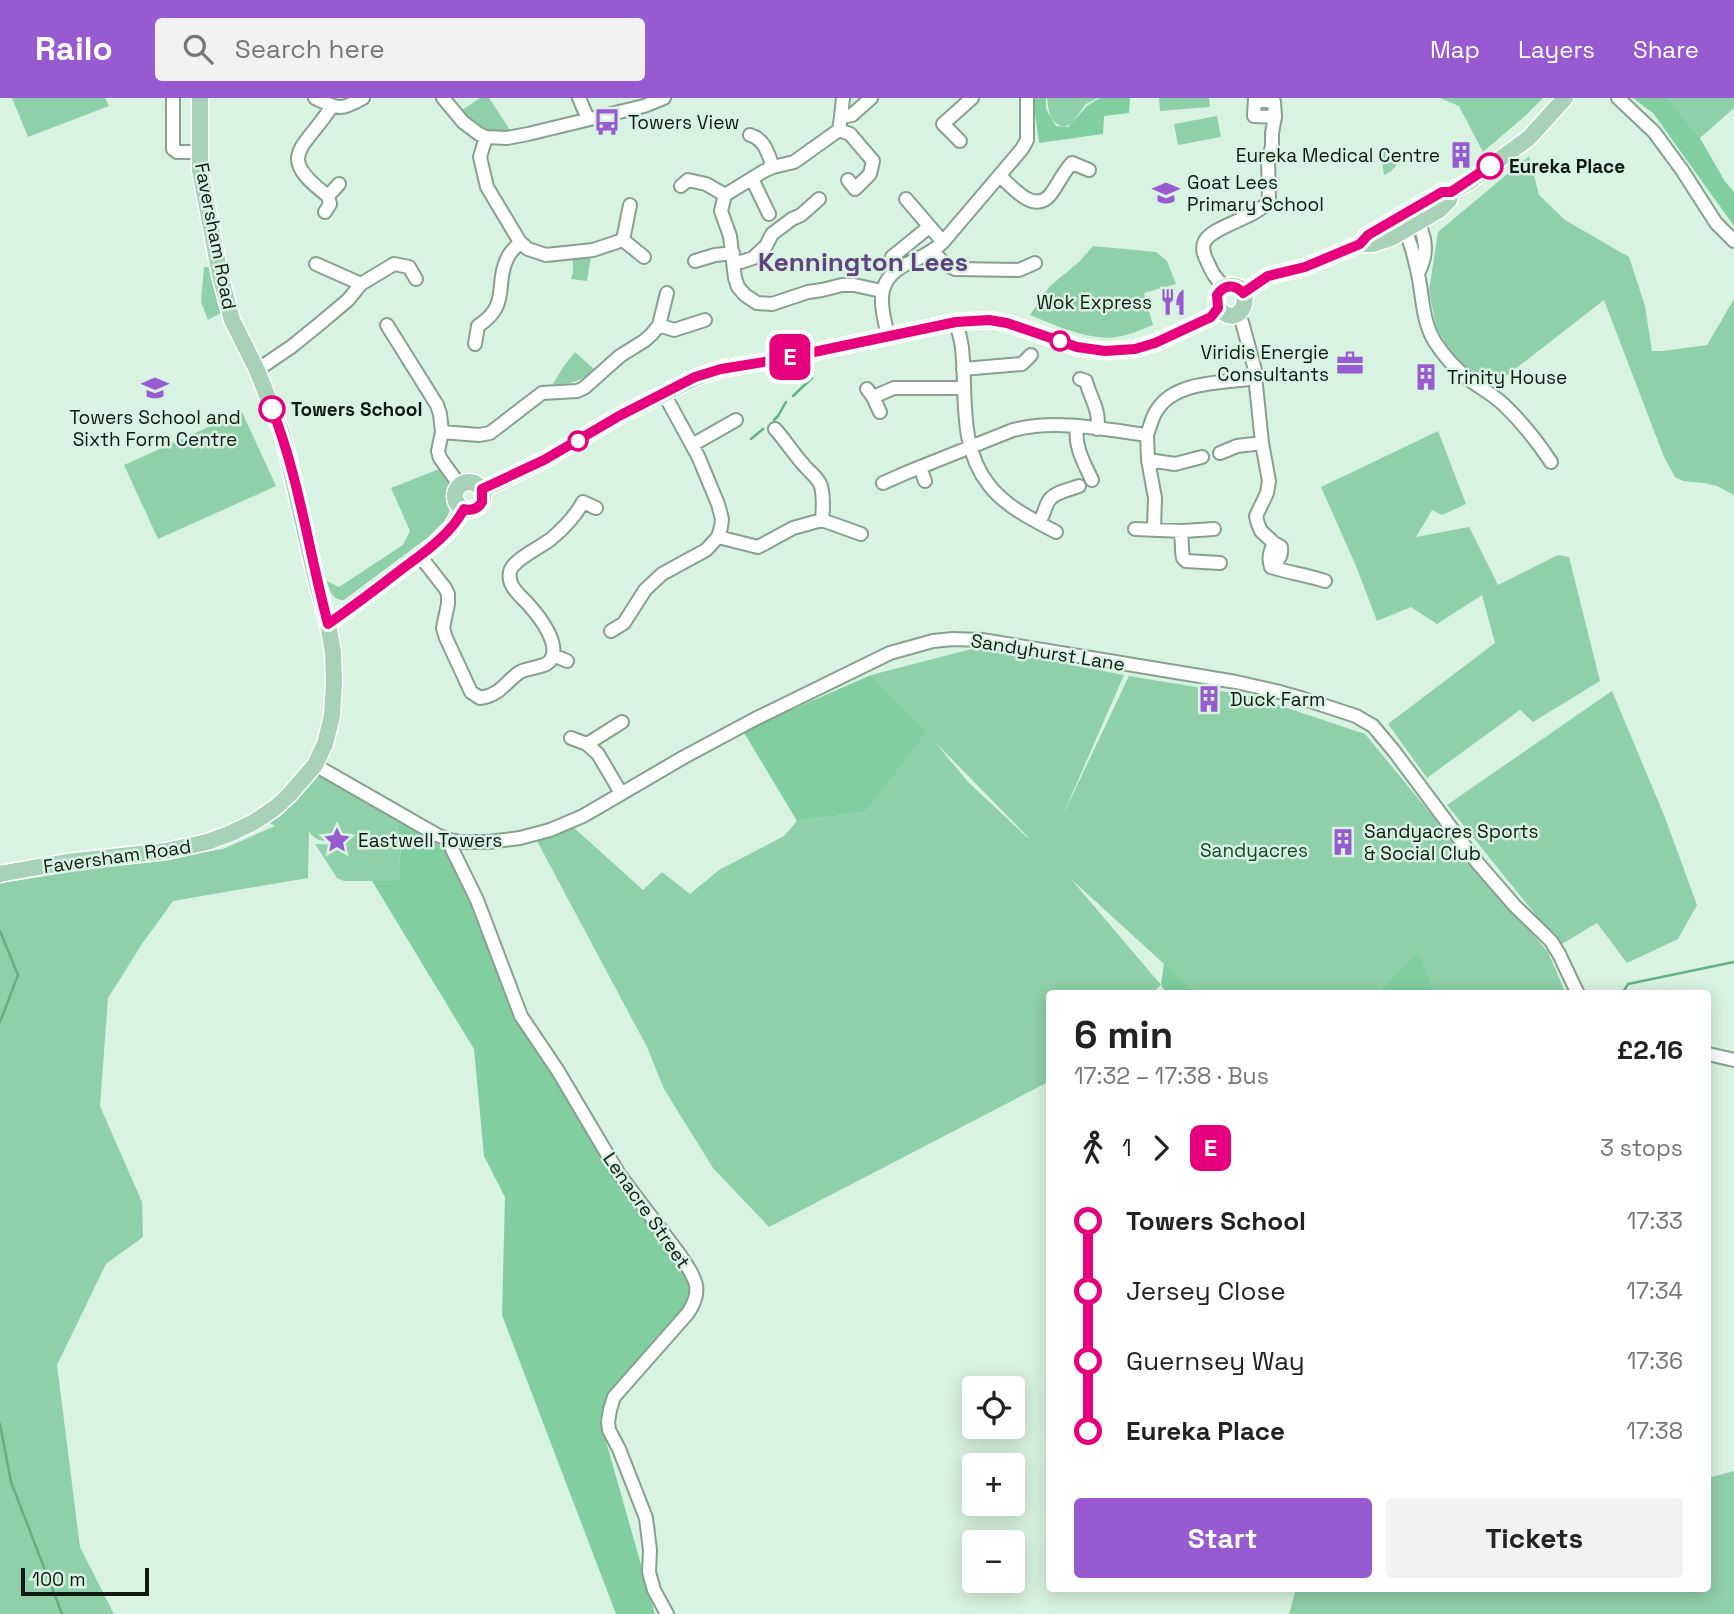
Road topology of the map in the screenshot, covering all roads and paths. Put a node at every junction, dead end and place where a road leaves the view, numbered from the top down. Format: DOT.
graph roads {
  1 [pos="173,98"];
  2 [pos="200,98"];
  3 [pos="315,98"];
  4 [pos="363,98"];
  5 [pos="443,98"];
  6 [pos="579,98"];
  7 [pos="664,98"];
  8 [pos="843,98"];
  9 [pos="871,98"];
  10 [pos="972,98"];
  11 [pos="1027,98"];
  12 [pos="1565,98"];
  13 [pos="1618,98"];
  14 [pos="1255,99"];
  15 [pos="332,106"];
  16 [pos="588,119"];
  17 [pos="840,123"];
  18 [pos="750,135"];
  19 [pos="486,136"];
  20 [pos="960,141"];
  21 [pos="199,152"];
  22 [pos="773,167"];
  23 [pos="1089,170"];
  24 [pos="1000,176"];
  25 [pos="684,179"];
  26 [pos="752,179"];
  27 [pos="848,180"];
  28 [pos="339,184"];
  29 [pos="724,195"];
  30 [pos="328,196"];
  31 [pos="819,199"];
  32 [pos="906,199"];
  33 [pos="630,205"];
  34 [pos="325,212"];
  35 [pos="769,214"];
  36 [pos="1408,220"];
  37 [pos="929,227"];
  38 [pos="623,240"];
  39 [pos="1734,241"];
  40 [pos="520,242"];
  41 [pos="943,242"];
  42 [pos="933,252"];
  43 [pos="644,257"];
  44 [pos="734,257"];
  45 [pos="695,261"];
  46 [pos="1035,263"];
  47 [pos="316,264"];
  48 [pos="898,268"];
  49 [pos="416,279"];
  50 [pos="361,284"];
  51 [pos="1226,287"];
  52 [pos="882,291"];
  53 [pos="667,293"];
  54 [pos="1243,293"];
  55 [pos="1218,308"];
  56 [pos="1236,314"];
  57 [pos="705,320"];
  58 [pos="956,322"];
  59 [pos="387,325"];
  60 [pos="659,325"];
  61 [pos="888,336"];
  62 [pos="475,344"];
  63 [pos="1031,355"];
  64 [pos="963,369"];
  65 [pos="257,370"];
  66 [pos="1253,378"];
  67 [pos="1080,379"];
  68 [pos="963,388"];
  69 [pos="663,393"];
  70 [pos="880,412"];
  71 [pos="736,420"];
  72 [pos="1077,427"];
  73 [pos="775,429"];
  74 [pos="1097,429"];
  75 [pos="442,432"];
  76 [pos="1147,435"];
  77 [pos="1262,443"];
  78 [pos="692,445"];
  79 [pos="971,447"];
  80 [pos="1220,453"];
  81 [pos="1202,457"];
  82 [pos="1148,460"];
  83 [pos="1552,462"];
  84 [pos="920,467"];
  85 [pos="1092,480"];
  86 [pos="925,481"];
  87 [pos="883,483"];
  88 [pos="460,485"];
  89 [pos="1079,486"];
  90 [pos="482,489"];
  91 [pos="464,509"];
  92 [pos="596,509"];
  93 [pos="822,520"];
  94 [pos="1038,523"];
  95 [pos="844,528"];
  96 [pos="1135,528"];
  97 [pos="1154,529"];
  98 [pos="1214,529"];
  99 [pos="1180,531"];
  100 [pos="1056,532"];
  101 [pos="861,534"];
  102 [pos="718,537"];
  103 [pos="839,541"];
  104 [pos="419,556"];
  105 [pos="1220,564"];
  106 [pos="1325,582"];
  107 [pos="328,624"];
  108 [pos="611,631"];
  109 [pos="552,655"];
  110 [pos="567,661"];
  111 [pos="622,722"];
  112 [pos="571,738"];
  113 [pos="587,744"];
  114 [pos="315,765"];
  115 [pos="621,793"];
  116 [pos="450,840"];
  117 [pos="0,874"];
  118 [pos="1576,990"];
  119 [pos="1711,1055"];
  120 [pos="1734,1060"];
  121 [pos="667,1614"];
  1 -- 21 [label="street"];
  2 -- 21 [label="main road, Faversham Road"];
  3 -- 15 [label="street"];
  4 -- 15 [label="street"];
  5 -- 19 [label="street"];
  6 -- 16 [label="street"];
  7 -- 16 [label="street"];
  8 -- 17 [label="street"];
  9 -- 17 [label="street"];
  10 -- 20 [label="street"];
  11 -- 24 [label="street"];
  12 -- 36 [label="main road"];
  13 -- 39 [label="street"];
  14 -- 51 [label="street"];
  15 -- 30 [label="street"];
  16 -- 19 [label="street"];
  17 -- 22 [label="street"];
  17 -- 27 [label="street"];
  18 -- 22 [label="street"];
  19 -- 40 [label="street"];
  21 -- 65 [label="main road, Faversham Road"];
  22 -- 26 [label="street"];
  23 -- 24 [label="street"];
  24 -- 41 [label="street"];
  25 -- 29 [label="street"];
  26 -- 29 [label="street"];
  26 -- 35 [label="street"];
  28 -- 30 [label="street"];
  29 -- 44 [label="street"];
  30 -- 34 [label="street"];
  31 -- 44 [label="street"];
  32 -- 37 [label="street"];
  33 -- 38 [label="street"];
  36 -- 54 [label="main road"];
  36 -- 83 [label="street"];
  37 -- 41 [label="street"];
  37 -- 48 [label="street"];
  38 -- 40 [label="street"];
  38 -- 43 [label="street"];
  40 -- 62 [label="street"];
  41 -- 42 [label="street"];
  42 -- 46 [label="street"];
  42 -- 48 [label="street"];
  44 -- 45 [label="street"];
  44 -- 52 [label="street"];
  47 -- 50 [label="street"];
  48 -- 52 [label="street"];
  49 -- 50 [label="street"];
  50 -- 65 [label="street"];
  51 -- 54 [label="main road"];
  51 -- 55 [label="main road"];
  52 -- 61 [label="street"];
  53 -- 60 [label="street"];
  54 -- 56 [label="main road"];
  55 -- 56 [label="main road"];
  55 -- 58 [label="main road"];
  56 -- 66 [label="street"];
  57 -- 60 [label="street"];
  58 -- 61 [label="main road"];
  58 -- 64 [label="street"];
  59 -- 75 [label="street"];
  60 -- 75 [label="street"];
  61 -- 69 [label="main road"];
  63 -- 64 [label="street"];
  64 -- 68 [label="street"];
  65 -- 107 [label="main road, Faversham Road"];
  66 -- 76 [label="street"];
  66 -- 77 [label="street"];
  67 -- 74 [label="street"];
  68 -- 70 [label="street"];
  68 -- 79 [label="street"];
  69 -- 78 [label="street"];
  69 -- 90 [label="main road"];
  71 -- 78 [label="street"];
  72 -- 74 [label="street"];
  72 -- 79 [label="street"];
  72 -- 85 [label="street"];
  73 -- 93 [label="street"];
  74 -- 76 [label="street"];
  75 -- 88 [label="street"];
  76 -- 82 [label="street"];
  77 -- 80 [label="street"];
  77 -- 106 [label="street"];
  78 -- 102 [label="street"];
  79 -- 84 [label="street"];
  79 -- 94 [label="street"];
  81 -- 82 [label="street"];
  82 -- 97 [label="street"];
  84 -- 86 [label="street"];
  84 -- 87 [label="street"];
  88 -- 90 [label="main road"];
  88 -- 91 [label="main road"];
  89 -- 94 [label="street"];
  90 -- 91 [label="main road"];
  91 -- 104 [label="main road"];
  92 -- 109 [label="street"];
  93 -- 95 [label="street"];
  93 -- 102 [label="street"];
  94 -- 100 [label="street"];
  95 -- 101 [label="street"];
  95 -- 103 [label="street"];
  96 -- 97 [label="street"];
  97 -- 99 [label="street"];
  98 -- 99 [label="street"];
  99 -- 105 [label="street"];
  102 -- 108 [label="street"];
  104 -- 107 [label="main road"];
  104 -- 109 [label="street"];
  107 -- 114 [label="main road, Faversham Road"];
  109 -- 110 [label="street"];
  111 -- 113 [label="street"];
  112 -- 113 [label="street"];
  113 -- 115 [label="street"];
  114 -- 116 [label="street, Sandyhurst Lane"];
  114 -- 117 [label="main road, Faversham Road"];
  115 -- 116 [label="street, Sandyhurst Lane"];
  115 -- 118 [label="street, Sandyhurst Lane"];
  116 -- 121 [label="street, Lenacre Street"];
  119 -- 120 [label="street"];
}
